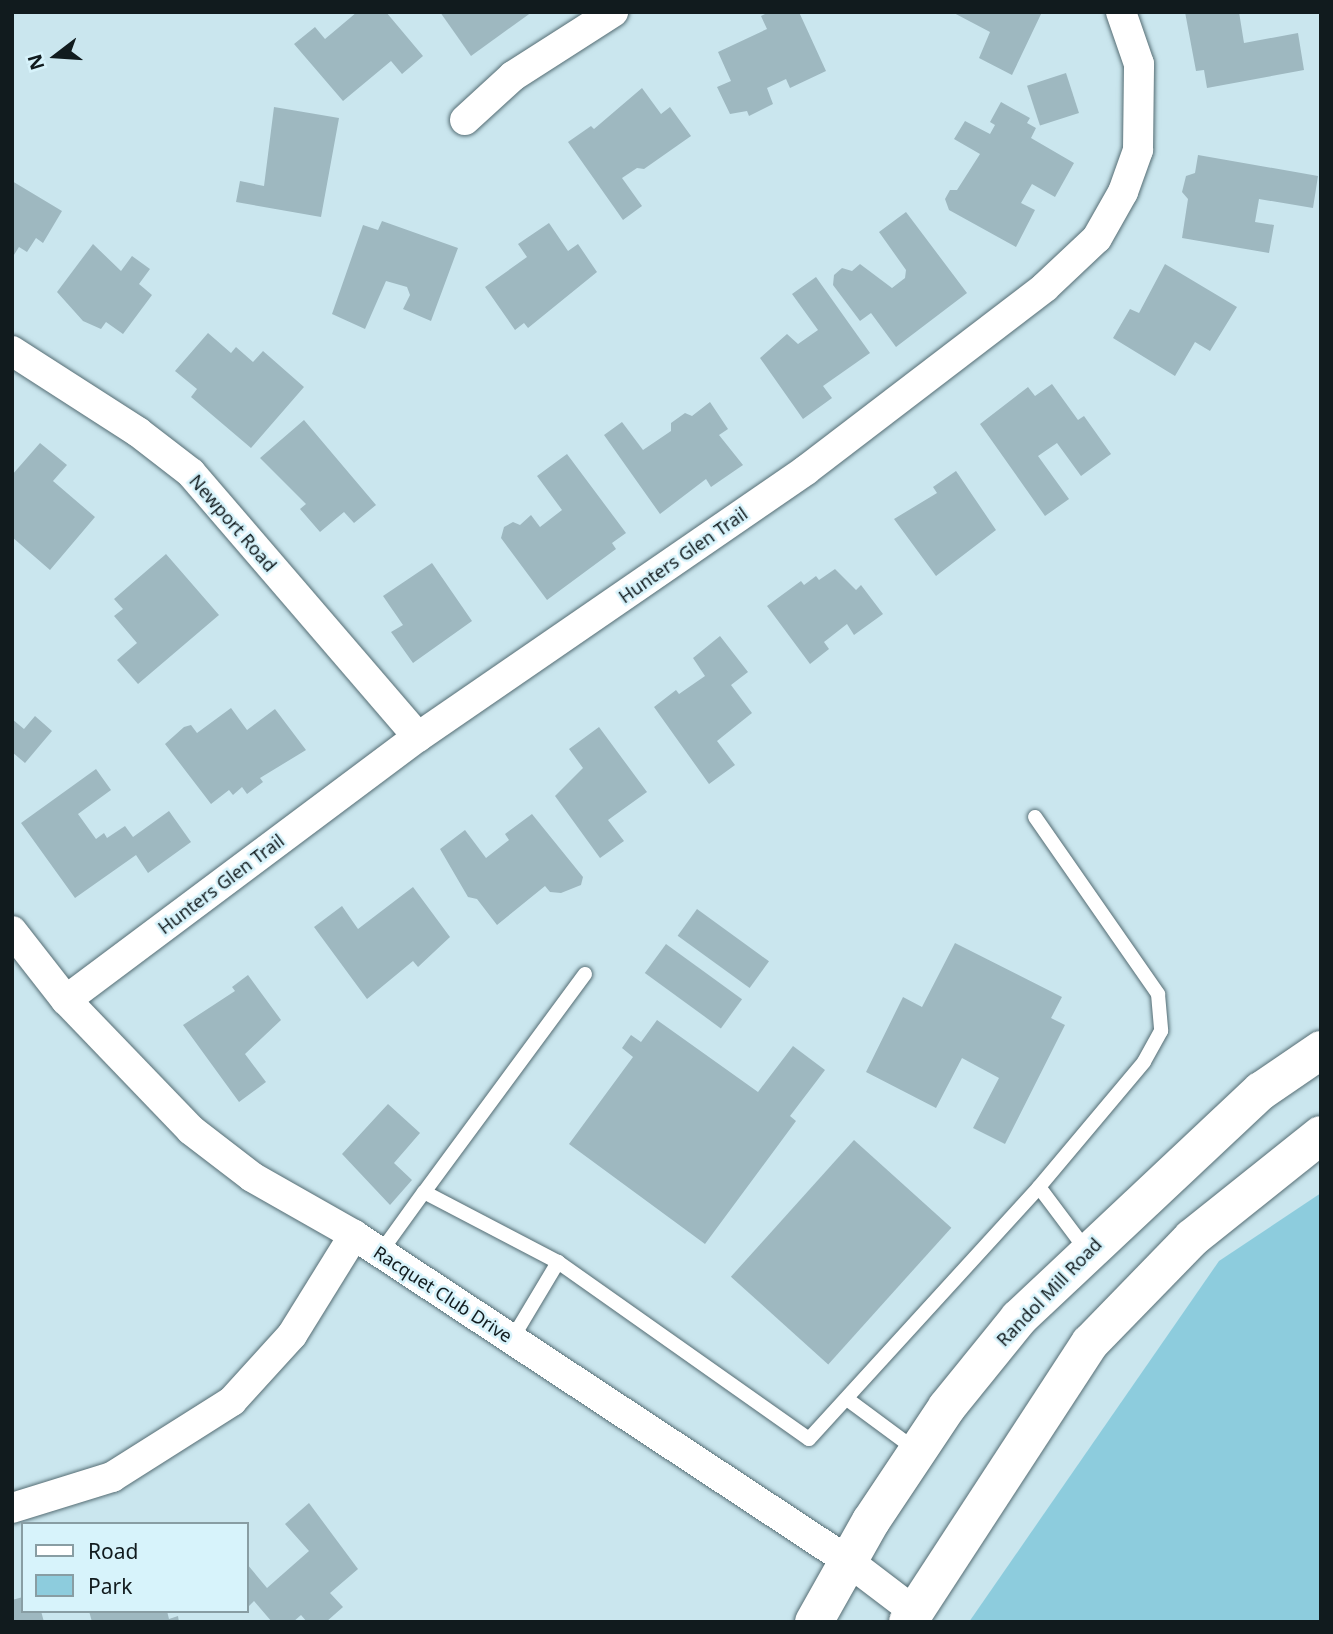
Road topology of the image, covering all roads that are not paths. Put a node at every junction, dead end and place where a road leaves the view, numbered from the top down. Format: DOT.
graph roads {
  1 [pos="613,12"];
  2 [pos="1121,12"];
  3 [pos="465,120"];
  4 [pos="12,351"];
  5 [pos="418,737"];
  6 [pos="1035,817"];
  7 [pos="12,931"];
  8 [pos="585,974"];
  9 [pos="66,1000"];
  10 [pos="1321,1050"];
  11 [pos="1321,1135"];
  12 [pos="1039,1188"];
  13 [pos="424,1192"];
  14 [pos="354,1235"];
  15 [pos="1088,1252"];
  16 [pos="380,1253"];
  17 [pos="558,1262"];
  18 [pos="512,1339"];
  19 [pos="847,1399"];
  20 [pos="918,1451"];
  21 [pos="12,1508"];
  22 [pos="848,1561"];
  23 [pos="911,1617"];
  24 [pos="814,1622"];
  1 -- 3 [label="street"];
  2 -- 5 [label="street, Hunters Glen Trail"];
  4 -- 5 [label="street, Newport Road"];
  5 -- 9 [label="street, Hunters Glen Trail"];
  6 -- 12 [label="lane"];
  7 -- 9 [label="street, Racquet Club Drive"];
  8 -- 13 [label="lane"];
  9 -- 14 [label="street, Racquet Club Drive"];
  10 -- 15 [label="main road, Randol Mill Road"];
  11 -- 23 [label="main road"];
  12 -- 15 [label="lane"];
  12 -- 19 [label="lane"];
  13 -- 16 [label="lane"];
  13 -- 17 [label="lane"];
  14 -- 16 [label="street, Racquet Club Drive"];
  14 -- 21 [label="street"];
  15 -- 20 [label="main road, Randol Mill Road"];
  16 -- 18 [label="street, Racquet Club Drive"];
  17 -- 18 [label="lane"];
  17 -- 19 [label="lane"];
  18 -- 22 [label="street, Racquet Club Drive"];
  19 -- 20 [label="lane"];
  20 -- 22 [label="main road, Randol Mill Road"];
  22 -- 23 [label="street, Racquet Club Drive"];
  22 -- 24 [label="main road, Randol Mill Road"];
}
